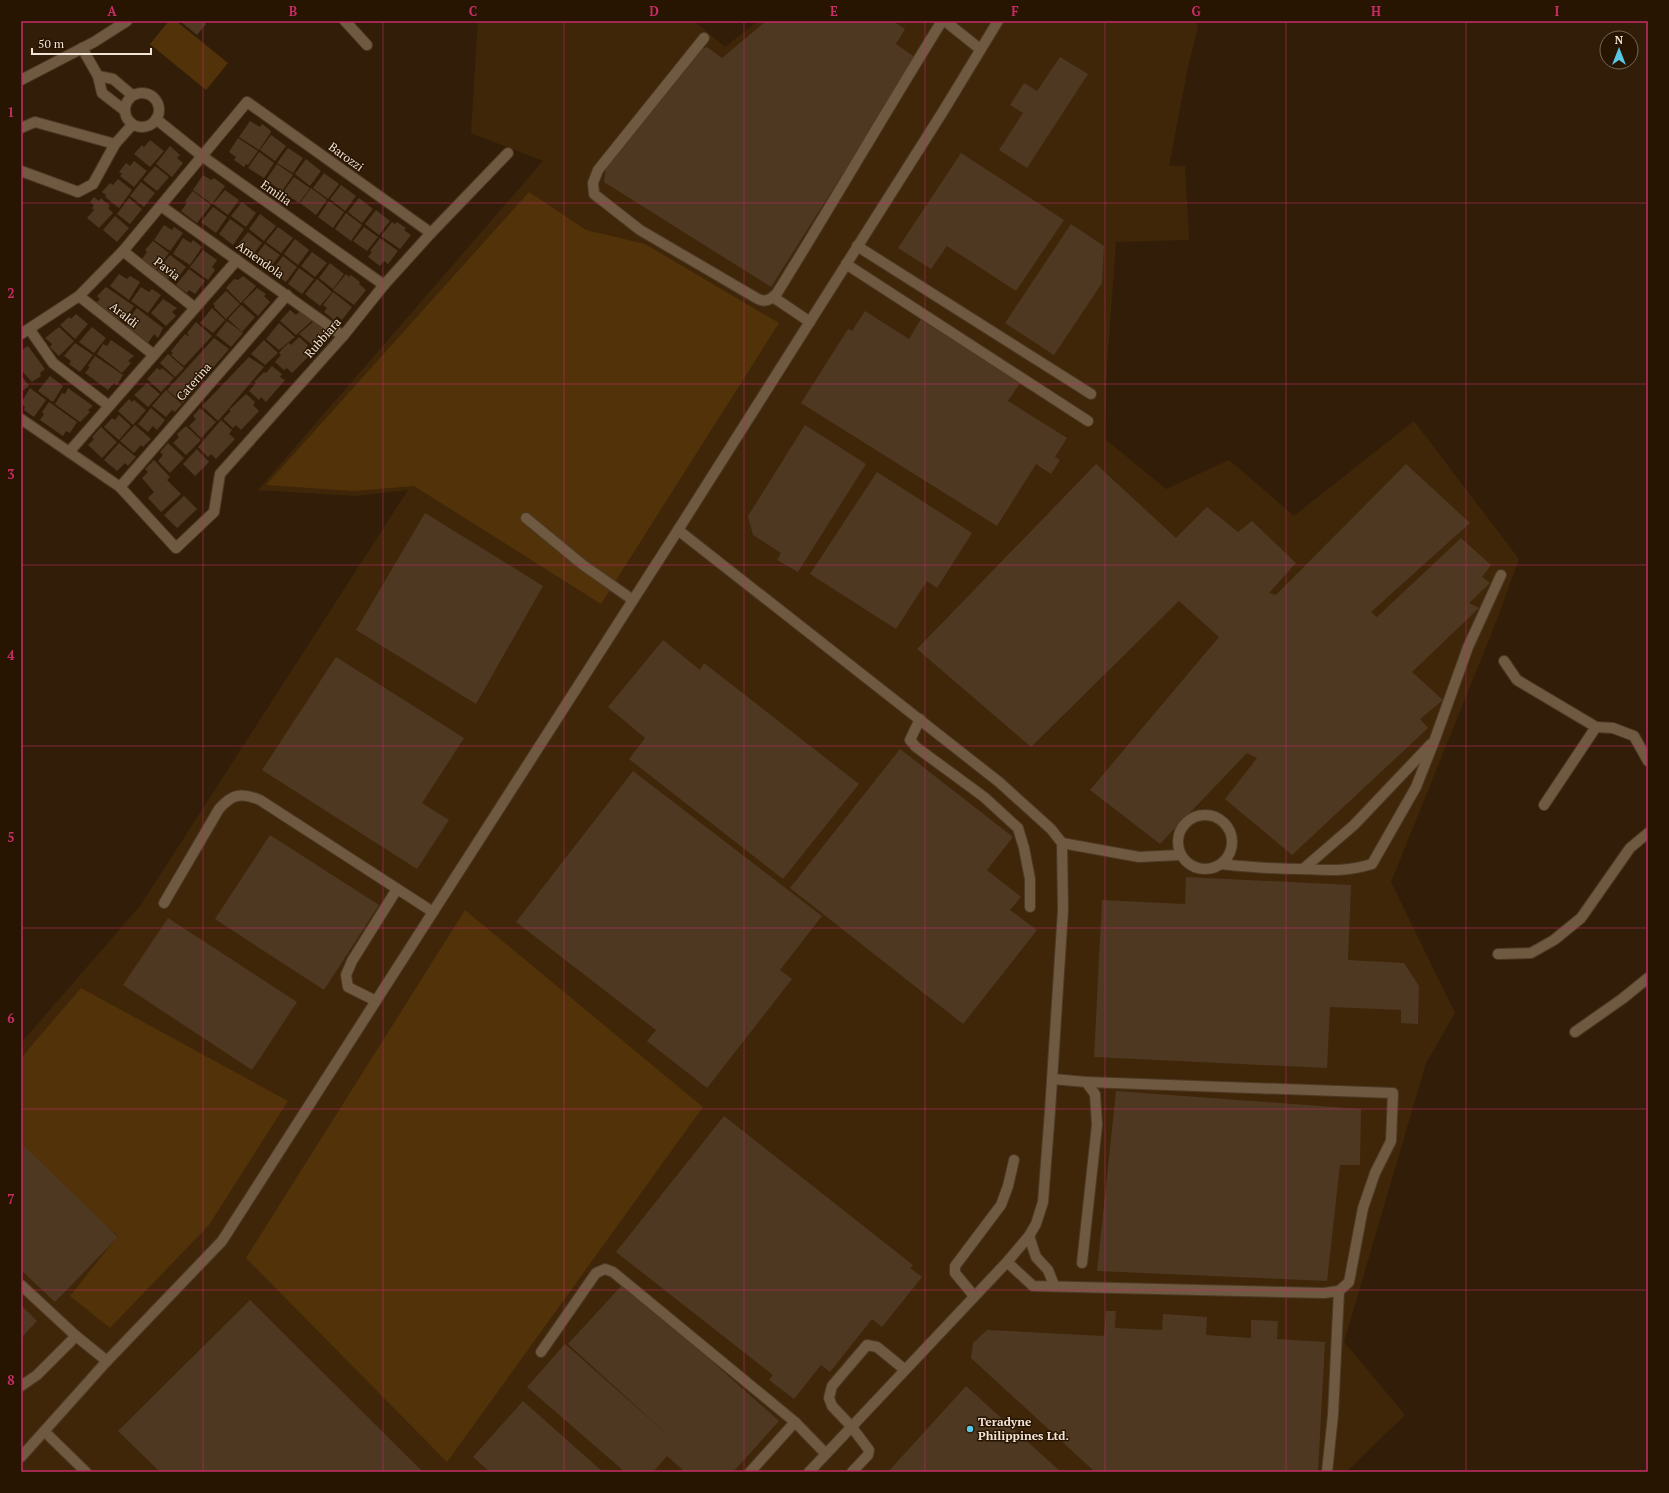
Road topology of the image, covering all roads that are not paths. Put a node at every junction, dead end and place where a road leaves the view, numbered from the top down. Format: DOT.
graph roads {
  1 [pos="127,21"];
  2 [pos="345,21"];
  3 [pos="943,21"];
  4 [pos="998,21"];
  5 [pos="704,38"];
  6 [pos="367,45"];
  7 [pos="82,48"];
  8 [pos="980,49"];
  9 [pos="98,76"];
  10 [pos="21,80"];
  11 [pos="132,95"];
  12 [pos="124,110"];
  13 [pos="156,119"];
  14 [pos="132,125"];
  15 [pos="21,128"];
  16 [pos="115,144"];
  17 [pos="508,153"];
  18 [pos="202,156"];
  19 [pos="21,171"];
  20 [pos="161,206"];
  21 [pos="431,233"];
  22 [pos="858,246"];
  23 [pos="122,251"];
  24 [pos="237,260"];
  25 [pos="846,264"];
  26 [pos="384,285"];
  27 [pos="287,295"];
  28 [pos="79,296"];
  29 [pos="773,297"];
  30 [pos="195,308"];
  31 [pos="810,322"];
  32 [pos="25,332"];
  33 [pos="343,336"];
  34 [pos="154,355"];
  35 [pos="1091,394"];
  36 [pos="109,406"];
  37 [pos="21,419"];
  38 [pos="1088,421"];
  39 [pos="69,452"];
  40 [pos="120,487"];
  41 [pos="526,518"];
  42 [pos="678,530"];
  43 [pos="1501,575"];
  44 [pos="633,600"];
  45 [pos="1504,661"];
  46 [pos="920,718"];
  47 [pos="1596,727"];
  48 [pos="1435,739"];
  49 [pos="1648,761"];
  50 [pos="1544,805"];
  51 [pos="1648,833"];
  52 [pos="1062,844"];
  53 [pos="1180,855"];
  54 [pos="1221,864"];
  55 [pos="1303,869"];
  56 [pos="398,889"];
  57 [pos="164,902"];
  58 [pos="1030,907"];
  59 [pos="433,912"];
  60 [pos="1498,954"];
  61 [pos="1648,978"];
  62 [pos="376,1001"];
  63 [pos="1575,1032"];
  64 [pos="1052,1079"];
  65 [pos="1086,1082"];
  66 [pos="1014,1160"];
  67 [pos="1029,1236"];
  68 [pos="1007,1262"];
  69 [pos="1082,1264"];
  70 [pos="21,1285"];
  71 [pos="1054,1285"];
  72 [pos="1339,1291"];
  73 [pos="974,1296"];
  74 [pos="76,1336"];
  75 [pos="541,1352"];
  76 [pos="107,1361"];
  77 [pos="904,1369"];
  78 [pos="21,1386"];
  79 [pos="795,1422"];
  80 [pos="852,1426"];
  81 [pos="45,1432"];
  82 [pos="826,1454"];
  83 [pos="21,1457"];
  84 [pos="86,1472"];
  85 [pos="750,1472"];
  86 [pos="809,1472"];
  87 [pos="852,1472"];
  88 [pos="1327,1472"];
  1 -- 7 [label="street"];
  2 -- 6 [label="street"];
  3 -- 8 [label="street"];
  3 -- 29 [label="street"];
  4 -- 8 [label="street"];
  5 -- 29 [label="street"];
  7 -- 9 [label="street"];
  7 -- 10 [label="street"];
  8 -- 22 [label="street"];
  9 -- 11 [label="street"];
  9 -- 12 [label="street"];
  11 -- 12 [label="street"];
  11 -- 13 [label="street"];
  12 -- 14 [label="street"];
  13 -- 14 [label="street"];
  13 -- 18 [label="street, Emilia"];
  14 -- 16 [label="street"];
  15 -- 16 [label="street"];
  16 -- 19 [label="street"];
  17 -- 21 [label="street, Rubbiara"];
  18 -- 20 [label="street"];
  18 -- 21 [label="street, Barozzi"];
  18 -- 26 [label="street, Emilia"];
  20 -- 23 [label="street"];
  20 -- 24 [label="street, Amendola"];
  21 -- 26 [label="street, Rubbiara"];
  22 -- 25 [label="street"];
  22 -- 35 [label="street"];
  23 -- 28 [label="street"];
  23 -- 30 [label="street, Pavia"];
  24 -- 27 [label="street, Amendola"];
  24 -- 30 [label="street"];
  25 -- 31 [label="street"];
  25 -- 38 [label="street"];
  26 -- 33 [label="street, Rubbiara"];
  27 -- 33 [label="street, Amendola"];
  27 -- 40 [label="street, Caterina"];
  28 -- 32 [label="street"];
  28 -- 34 [label="street, Araldi"];
  29 -- 31 [label="street"];
  30 -- 34 [label="street"];
  31 -- 42 [label="street"];
  32 -- 36 [label="street"];
  33 -- 40 [label="street, Rubbiara"];
  34 -- 36 [label="street"];
  36 -- 39 [label="street"];
  37 -- 39 [label="street"];
  39 -- 40 [label="street"];
  41 -- 44 [label="street"];
  42 -- 44 [label="street"];
  42 -- 46 [label="street"];
  43 -- 48 [label="street"];
  44 -- 59 [label="street"];
  45 -- 47 [label="street"];
  46 -- 52 [label="street"];
  46 -- 58 [label="street"];
  47 -- 49 [label="street"];
  47 -- 50 [label="street"];
  48 -- 55 [label="street"];
  48 -- 55 [label="street"];
  51 -- 60 [label="street"];
  52 -- 53 [label="street"];
  52 -- 64 [label="street"];
  53 -- 54 [label="street"];
  53 -- 54 [label="street"];
  54 -- 55 [label="street"];
  56 -- 57 [label="street"];
  56 -- 59 [label="street"];
  56 -- 62 [label="street"];
  59 -- 62 [label="street"];
  61 -- 63 [label="street"];
  62 -- 76 [label="street"];
  64 -- 65 [label="street"];
  64 -- 67 [label="street"];
  65 -- 69 [label="street"];
  65 -- 72 [label="street"];
  66 -- 73 [label="street"];
  67 -- 68 [label="street"];
  67 -- 71 [label="street"];
  68 -- 71 [label="street"];
  68 -- 73 [label="street"];
  70 -- 74 [label="street"];
  71 -- 72 [label="street"];
  72 -- 88 [label="street"];
  73 -- 77 [label="street"];
  74 -- 76 [label="street"];
  74 -- 78 [label="street"];
  75 -- 79 [label="street"];
  76 -- 81 [label="street"];
  77 -- 80 [label="street"];
  77 -- 80 [label="street"];
  79 -- 82 [label="street"];
  79 -- 85 [label="street"];
  80 -- 82 [label="street"];
  80 -- 87 [label="street"];
  81 -- 83 [label="street"];
  81 -- 84 [label="street"];
  82 -- 86 [label="street"];
}
